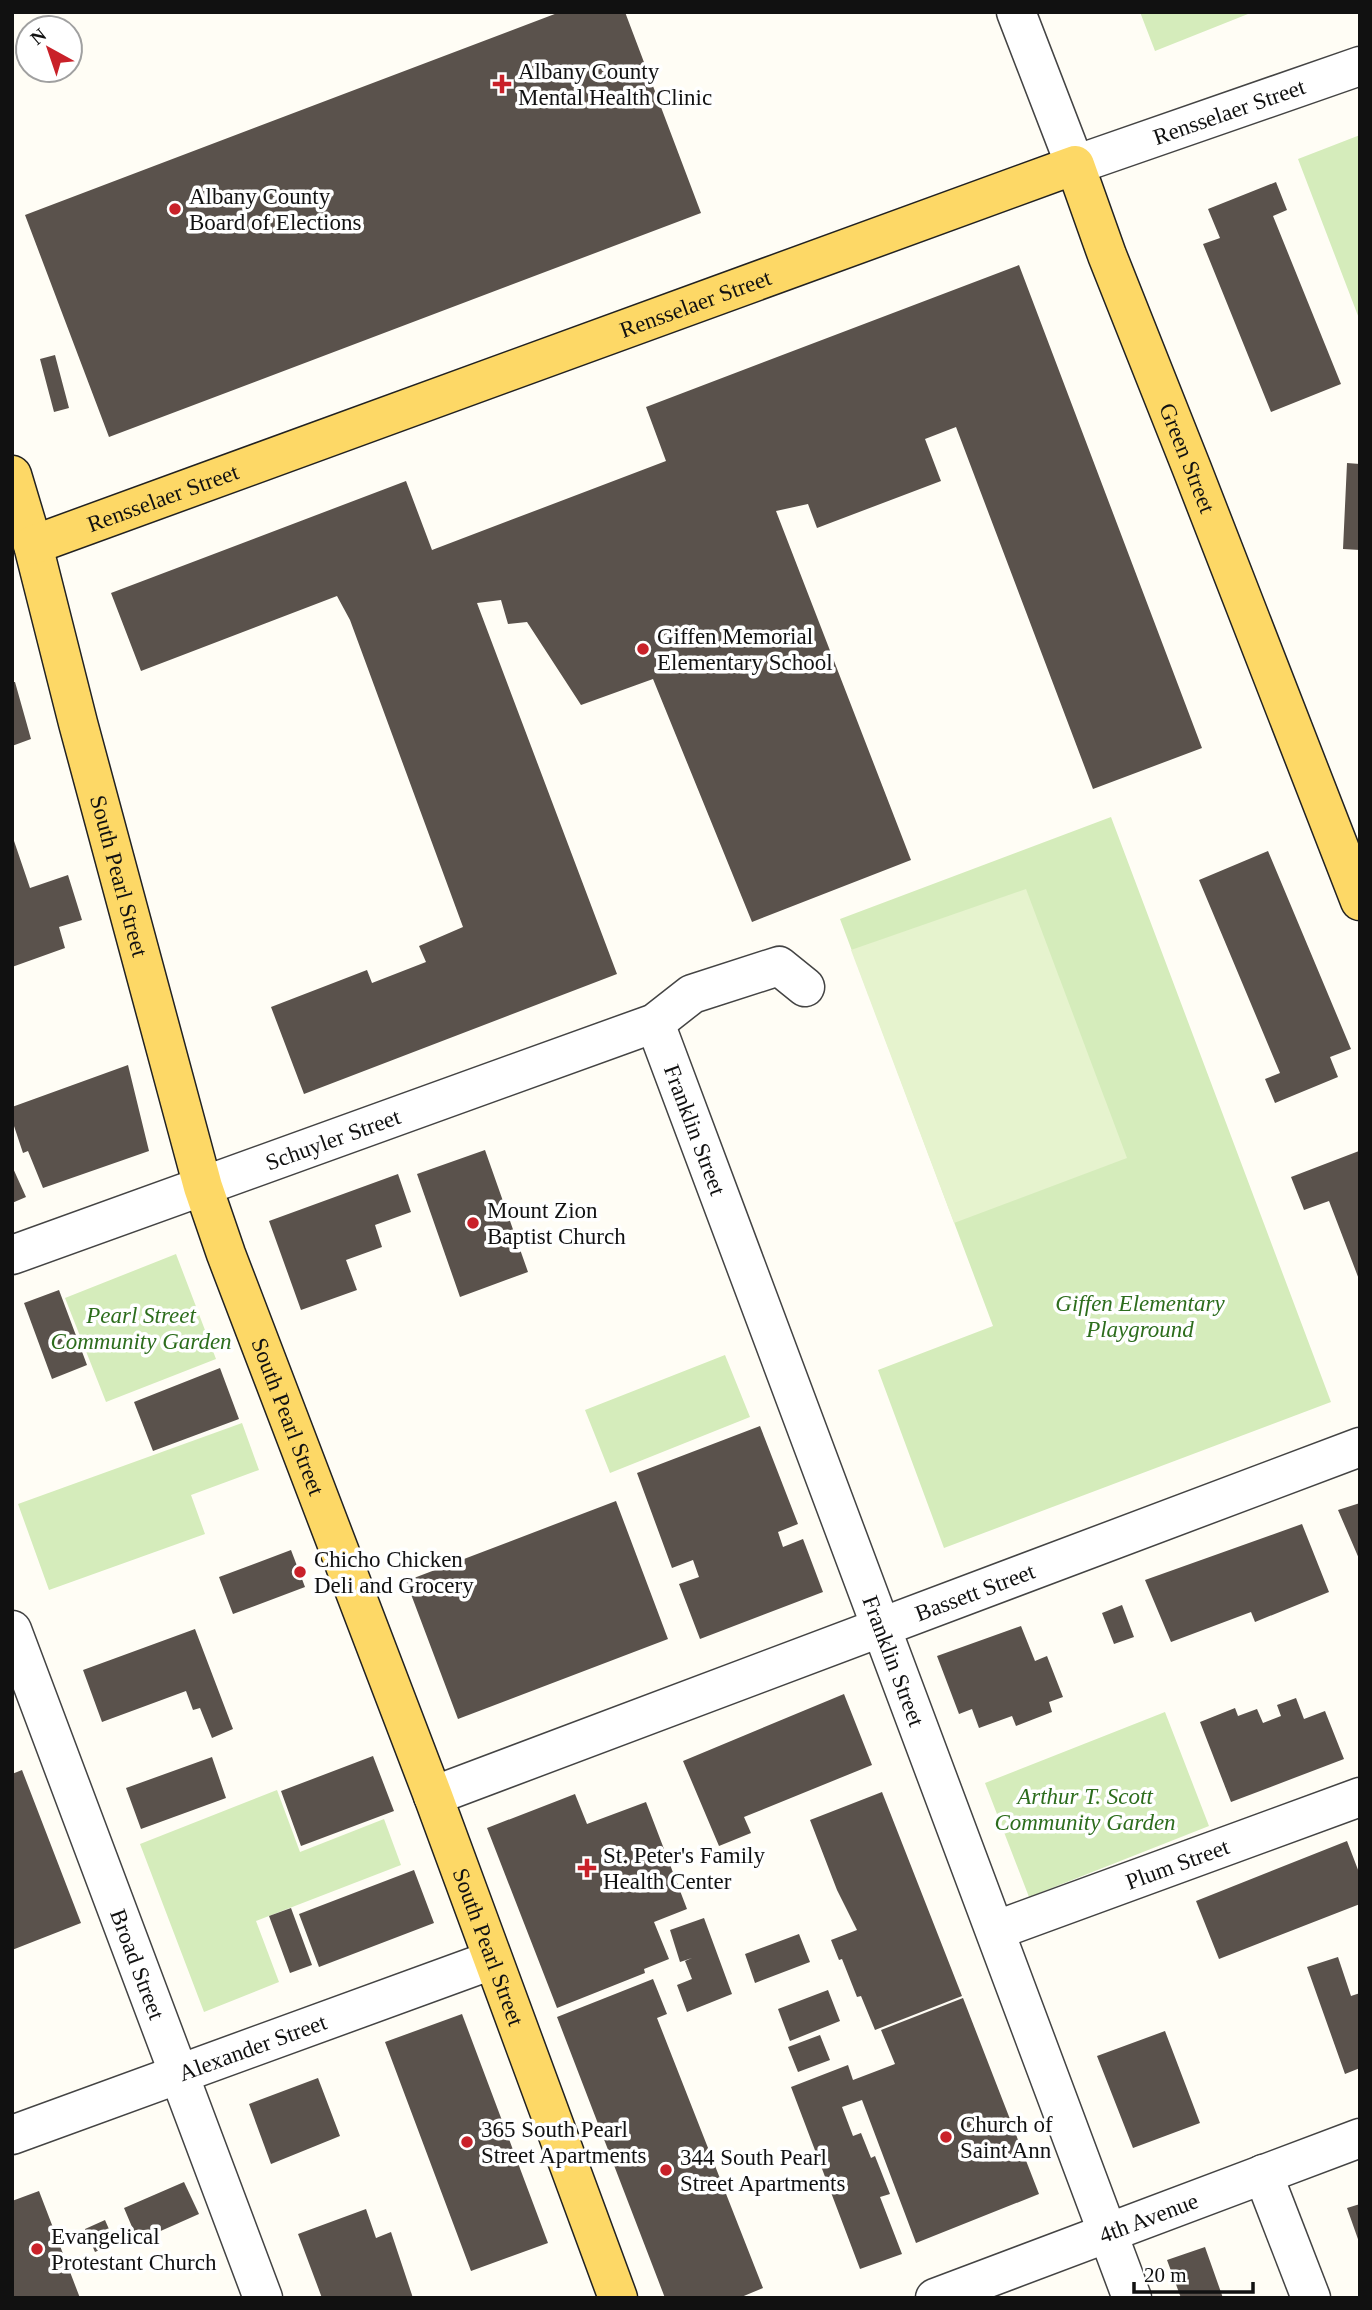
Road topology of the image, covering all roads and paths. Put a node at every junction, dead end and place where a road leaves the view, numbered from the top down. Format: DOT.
graph roads {
  1 [pos="1016,12"];
  2 [pos="1360,66"];
  3 [pos="1075,165"];
  4 [pos="12,475"];
  5 [pos="22,550"];
  6 [pos="1360,901"];
  7 [pos="805,987"];
  8 [pos="655,1023"];
  9 [pos="203,1187"];
  10 [pos="12,1255"];
  11 [pos="1360,1447"];
  12 [pos="880,1628"];
  13 [pos="12,1630"];
  14 [pos="433,1797"];
  15 [pos="1360,1797"];
  16 [pos="997,1930"];
  17 [pos="492,1960"];
  18 [pos="179,2073"];
  19 [pos="12,2135"];
  20 [pos="1360,2138"];
  21 [pos="1263,2174"];
  22 [pos="1107,2233"];
  23 [pos="263,2298"];
  24 [pos="618,2298"];
  25 [pos="935,2298"];
  26 [pos="1132,2298"];
  27 [pos="1311,2298"];
  1 -- 3 [label="street, Green Street"];
  2 -- 3 [label="street, Rensselaer Street"];
  3 -- 5 [label="main road, Rensselaer Street"];
  3 -- 6 [label="main road, Green Street"];
  4 -- 5 [label="main road, South Pearl Street"];
  5 -- 9 [label="main road, South Pearl Street"];
  7 -- 8 [label="street, Schuyler Street"];
  8 -- 9 [label="street, Schuyler Street"];
  8 -- 12 [label="street, Franklin Street"];
  9 -- 10 [label="street, Schuyler Street"];
  9 -- 14 [label="main road, South Pearl Street"];
  11 -- 12 [label="street, Bassett Street"];
  12 -- 14 [label="street, Bassett Street"];
  12 -- 16 [label="street, Franklin Street"];
  13 -- 18 [label="street, Broad Street"];
  14 -- 17 [label="main road, South Pearl Street"];
  15 -- 16 [label="street, Plum Street"];
  16 -- 22 [label="street, Franklin Street"];
  17 -- 18 [label="street, Alexander Street"];
  17 -- 24 [label="main road, South Pearl Street"];
  18 -- 19 [label="street, Alexander Street"];
  18 -- 23 [label="street, Broad Street"];
  20 -- 21 [label="street, 4th Avenue"];
  21 -- 22 [label="street, 4th Avenue"];
  21 -- 27 [label="street"];
  22 -- 25 [label="street, 4th Avenue"];
  22 -- 26 [label="street, Franklin Street"];
}
